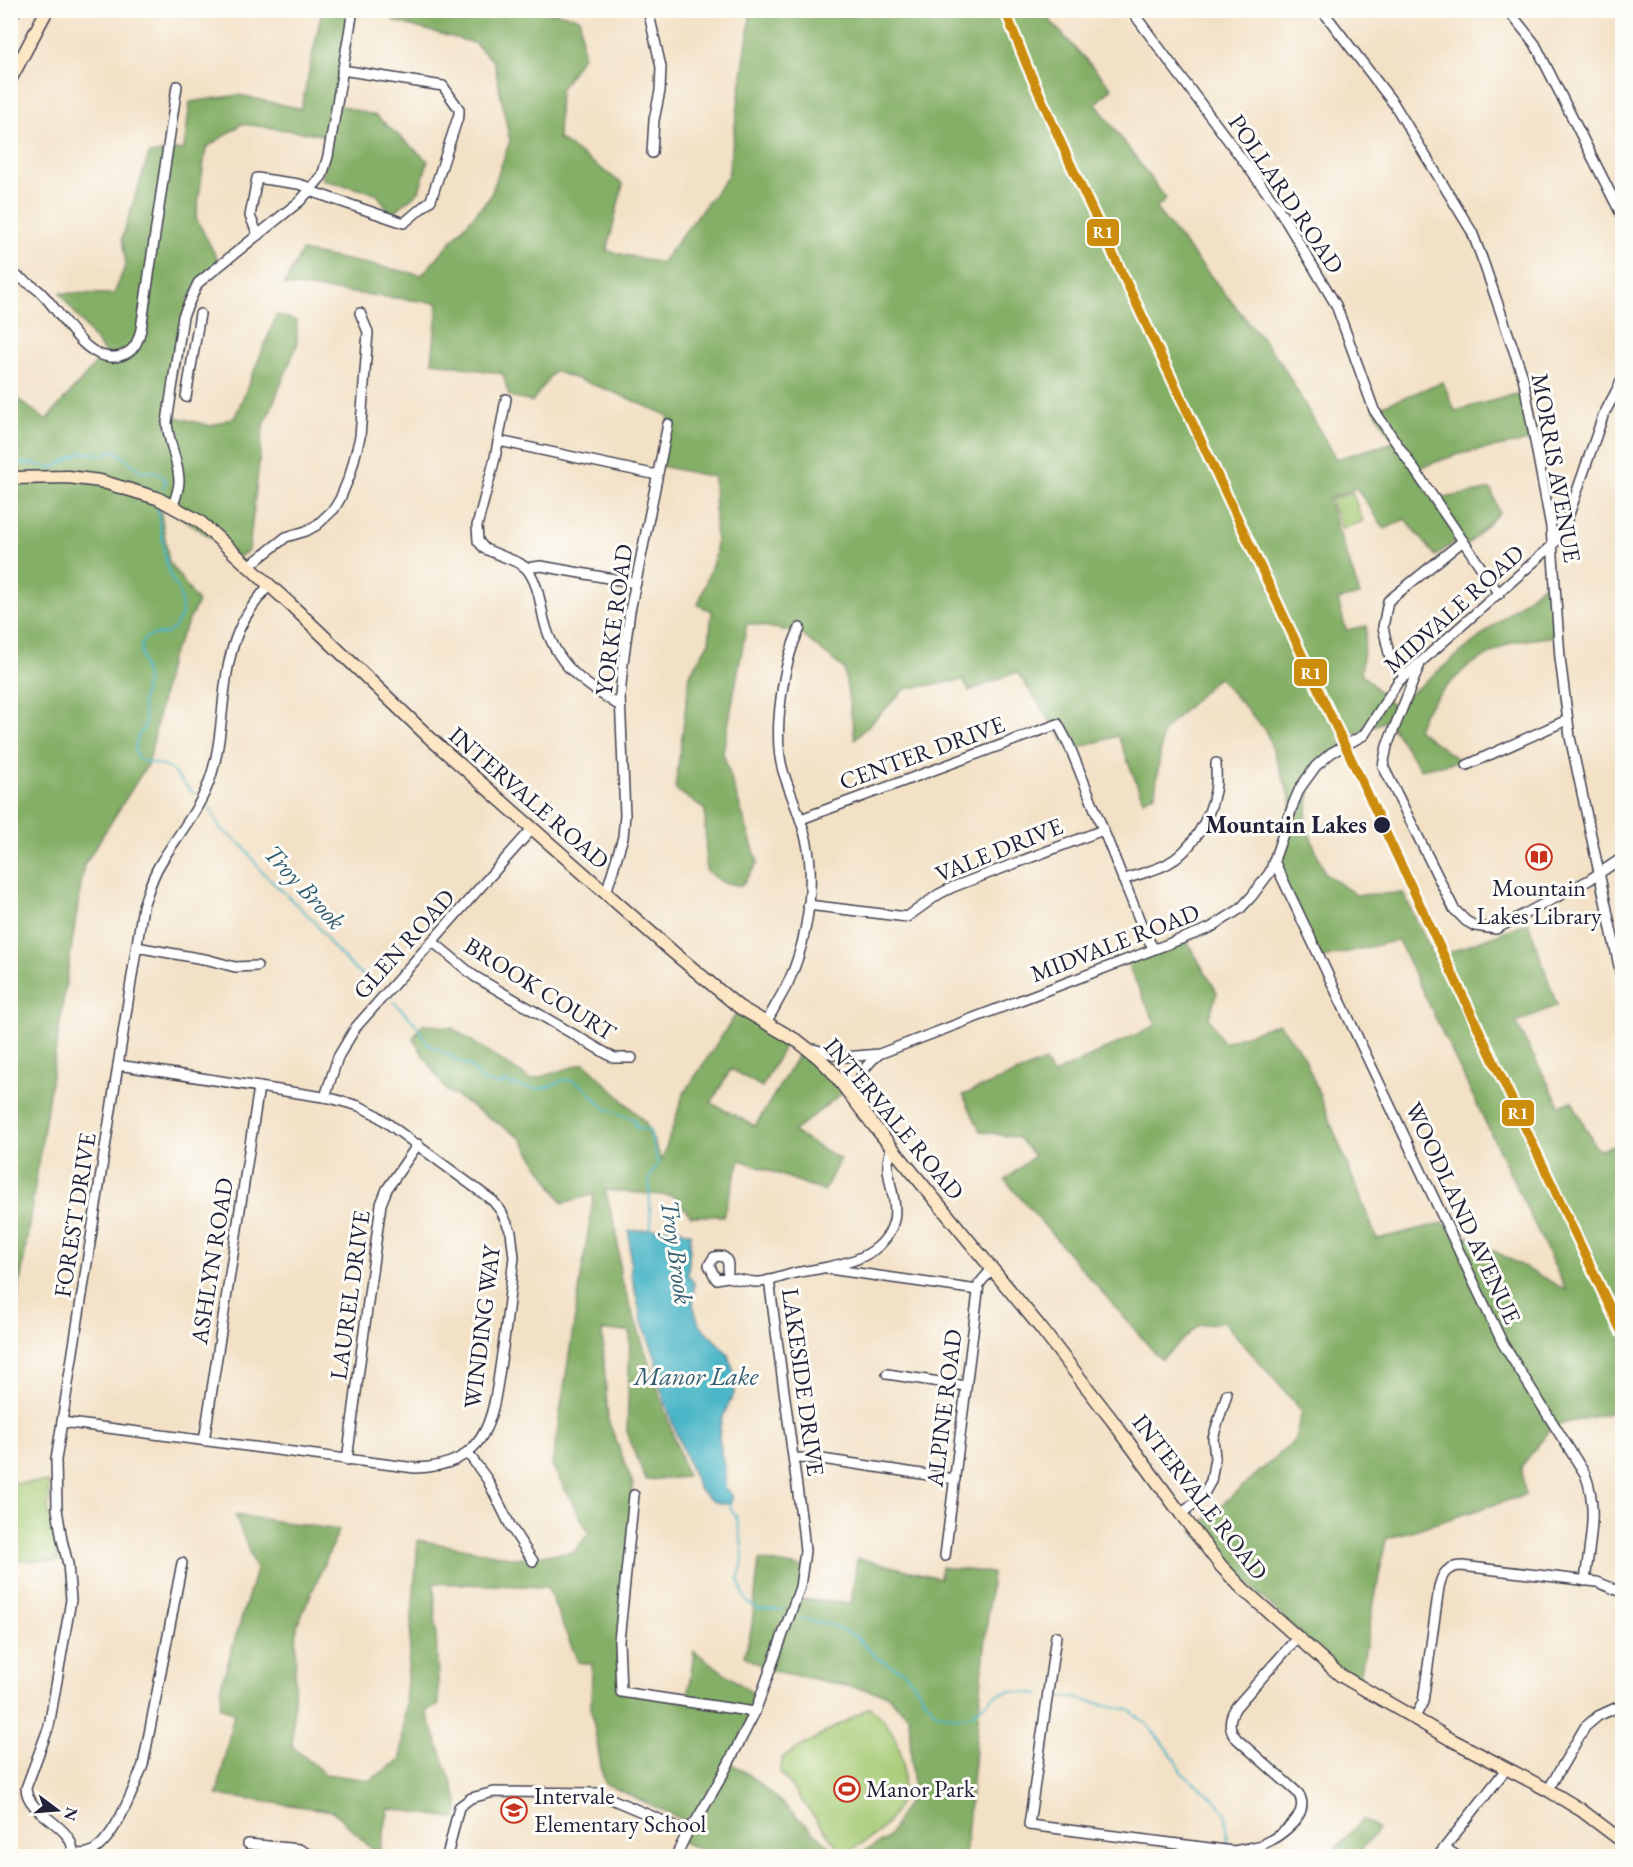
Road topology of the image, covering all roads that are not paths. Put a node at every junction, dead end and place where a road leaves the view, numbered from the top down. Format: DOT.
graph roads {
  1 [pos="47,10"];
  2 [pos="353,10"];
  3 [pos="648,10"];
  4 [pos="1131,10"];
  5 [pos="1322,10"];
  6 [pos="1508,10"];
  7 [pos="342,70"];
  8 [pos="10,80"];
  9 [pos="177,86"];
  10 [pos="652,153"];
  11 [pos="311,190"];
  12 [pos="1623,216"];
  13 [pos="258,235"];
  14 [pos="10,272"];
  15 [pos="360,313"];
  16 [pos="200,314"];
  17 [pos="179,341"];
  18 [pos="194,343"];
  19 [pos="1623,380"];
  20 [pos="186,398"];
  21 [pos="506,399"];
  22 [pos="668,424"];
  23 [pos="498,441"];
  24 [pos="657,475"];
  25 [pos="10,478"];
  26 [pos="173,505"];
  27 [pos="1463,541"];
  28 [pos="1552,545"];
  29 [pos="249,566"];
  30 [pos="526,567"];
  31 [pos="636,583"];
  32 [pos="269,585"];
  33 [pos="1499,594"];
  34 [pos="800,628"];
  35 [pos="1421,663"];
  36 [pos="1405,676"];
  37 [pos="620,706"];
  38 [pos="1567,720"];
  39 [pos="1216,763"];
  40 [pos="1467,765"];
  41 [pos="801,819"];
  42 [pos="532,829"];
  43 [pos="1103,830"];
  44 [pos="1623,858"];
  45 [pos="1275,863"];
  46 [pos="1600,872"];
  47 [pos="1123,880"];
  48 [pos="606,893"];
  49 [pos="808,905"];
  50 [pos="432,941"];
  51 [pos="136,947"];
  52 [pos="1154,950"];
  53 [pos="256,966"];
  54 [pos="1623,980"];
  55 [pos="766,1023"];
  56 [pos="800,1042"];
  57 [pos="879,1054"];
  58 [pos="632,1058"];
  59 [pos="118,1065"];
  60 [pos="259,1087"];
  61 [pos="325,1097"];
  62 [pos="862,1110"];
  63 [pos="418,1144"];
  64 [pos="892,1148"];
  65 [pos="820,1268"];
  66 [pos="992,1269"];
  67 [pos="727,1277"];
  68 [pos="769,1280"];
  69 [pos="978,1290"];
  70 [pos="887,1374"];
  71 [pos="966,1386"];
  72 [pos="1227,1395"];
  73 [pos="62,1422"];
  74 [pos="204,1441"];
  75 [pos="467,1452"];
  76 [pos="794,1458"];
  77 [pos="347,1460"];
  78 [pos="955,1479"];
  79 [pos="634,1495"];
  80 [pos="1180,1514"];
  81 [pos="945,1556"];
  82 [pos="533,1560"];
  83 [pos="183,1563"];
  84 [pos="1585,1581"];
  85 [pos="1623,1592"];
  86 [pos="1056,1636"];
  87 [pos="1297,1638"];
  88 [pos="1623,1705"];
  89 [pos="755,1712"];
  90 [pos="1414,1719"];
  91 [pos="1507,1768"];
  92 [pos="1548,1790"];
  93 [pos="687,1831"];
  94 [pos="1623,1841"];
  95 [pos="248,1844"];
  96 [pos="1445,1848"];
  97 [pos="73,1855"];
  98 [pos="312,1857"];
  99 [pos="447,1857"];
  100 [pos="676,1857"];
  101 [pos="1438,1857"];
  102 [pos="1457,1857"];
  1 -- 8 [label="street"];
  2 -- 7 [label="street"];
  3 -- 10 [label="street"];
  4 -- 27 [label="street, POLLARD ROAD"];
  5 -- 28 [label="street, MORRIS AVENUE"];
  6 -- 12 [label="street"];
  7 -- 11 [label="street"];
  7 -- 11 [label="street"];
  9 -- 14 [label="street"];
  11 -- 13 [label="street"];
  11 -- 13 [label="street"];
  13 -- 17 [label="street"];
  15 -- 29 [label="street"];
  16 -- 18 [label="street"];
  17 -- 18 [label="street"];
  17 -- 26 [label="street"];
  18 -- 20 [label="street"];
  19 -- 28 [label="street, MIDVALE ROAD"];
  21 -- 23 [label="street"];
  22 -- 24 [label="street, YORKE ROAD"];
  23 -- 24 [label="street"];
  23 -- 30 [label="street"];
  24 -- 31 [label="street, YORKE ROAD"];
  25 -- 26 [label="street, INTERVALE ROAD"];
  26 -- 29 [label="street, INTERVALE ROAD"];
  27 -- 33 [label="street, POLLARD ROAD"];
  27 -- 36 [label="street"];
  28 -- 33 [label="street, MIDVALE ROAD"];
  28 -- 38 [label="street, MORRIS AVENUE"];
  29 -- 32 [label="street, INTERVALE ROAD"];
  30 -- 31 [label="street"];
  30 -- 37 [label="street"];
  31 -- 37 [label="street, YORKE ROAD"];
  32 -- 42 [label="street, INTERVALE ROAD"];
  32 -- 51 [label="street, FOREST DRIVE"];
  33 -- 35 [label="street, MIDVALE ROAD"];
  34 -- 41 [label="street"];
  35 -- 36 [label="street, MIDVALE ROAD"];
  35 -- 46 [label="street"];
  36 -- 45 [label="street, MIDVALE ROAD"];
  37 -- 48 [label="street, YORKE ROAD"];
  38 -- 40 [label="street"];
  38 -- 46 [label="street, MORRIS AVENUE"];
  39 -- 47 [label="street"];
  41 -- 43 [label="street, CENTER DRIVE"];
  41 -- 49 [label="street"];
  42 -- 48 [label="street, INTERVALE ROAD"];
  42 -- 50 [label="street, GLEN ROAD"];
  43 -- 47 [label="street"];
  43 -- 49 [label="street, VALE DRIVE"];
  44 -- 46 [label="street"];
  45 -- 52 [label="street, MIDVALE ROAD"];
  45 -- 84 [label="street, WOODLAND AVENUE"];
  46 -- 54 [label="street, MORRIS AVENUE"];
  47 -- 52 [label="street"];
  48 -- 55 [label="street, INTERVALE ROAD"];
  49 -- 55 [label="street"];
  50 -- 58 [label="street, BROOK COURT"];
  50 -- 61 [label="street, GLEN ROAD"];
  51 -- 53 [label="street"];
  51 -- 59 [label="street, FOREST DRIVE"];
  52 -- 57 [label="street, MIDVALE ROAD"];
  55 -- 56 [label="street, INTERVALE ROAD"];
  56 -- 57 [label="street, MIDVALE ROAD"];
  56 -- 62 [label="street, INTERVALE ROAD"];
  57 -- 62 [label="street"];
  59 -- 60 [label="street, WINDING WAY"];
  59 -- 73 [label="street, FOREST DRIVE"];
  60 -- 61 [label="street, WINDING WAY"];
  60 -- 74 [label="street, ASHLYN ROAD"];
  61 -- 63 [label="street, WINDING WAY"];
  62 -- 64 [label="street, INTERVALE ROAD"];
  63 -- 75 [label="street, WINDING WAY"];
  63 -- 77 [label="street, LAUREL DRIVE"];
  64 -- 65 [label="street, LAKESIDE DRIVE"];
  64 -- 66 [label="street, INTERVALE ROAD"];
  65 -- 68 [label="street, LAKESIDE DRIVE"];
  65 -- 69 [label="street"];
  66 -- 69 [label="street, ALPINE ROAD"];
  66 -- 80 [label="street, INTERVALE ROAD"];
  67 -- 68 [label="street"];
  68 -- 76 [label="street, LAKESIDE DRIVE"];
  69 -- 71 [label="street, ALPINE ROAD"];
  70 -- 71 [label="street"];
  71 -- 78 [label="street, ALPINE ROAD"];
  72 -- 80 [label="street"];
  73 -- 74 [label="street, WINDING WAY"];
  73 -- 97 [label="street, FOREST DRIVE"];
  74 -- 77 [label="street, WINDING WAY"];
  75 -- 77 [label="street, WINDING WAY"];
  75 -- 82 [label="street"];
  76 -- 78 [label="street"];
  76 -- 89 [label="street, LAKESIDE DRIVE"];
  78 -- 81 [label="street, ALPINE ROAD"];
  79 -- 89 [label="street"];
  80 -- 87 [label="street, INTERVALE ROAD"];
  83 -- 97 [label="street"];
  84 -- 85 [label="street"];
  84 -- 90 [label="street"];
  86 -- 87 [label="street"];
  87 -- 90 [label="street, INTERVALE ROAD"];
  88 -- 92 [label="street"];
  89 -- 93 [label="street, LAKESIDE DRIVE"];
  90 -- 91 [label="street, INTERVALE ROAD"];
  91 -- 92 [label="street, INTERVALE ROAD"];
  91 -- 96 [label="street"];
  92 -- 94 [label="street, INTERVALE ROAD"];
  93 -- 99 [label="street"];
  93 -- 100 [label="street, LAKESIDE DRIVE"];
  95 -- 98 [label="street"];
  96 -- 101 [label="street"];
  96 -- 102 [label="street"];
}
